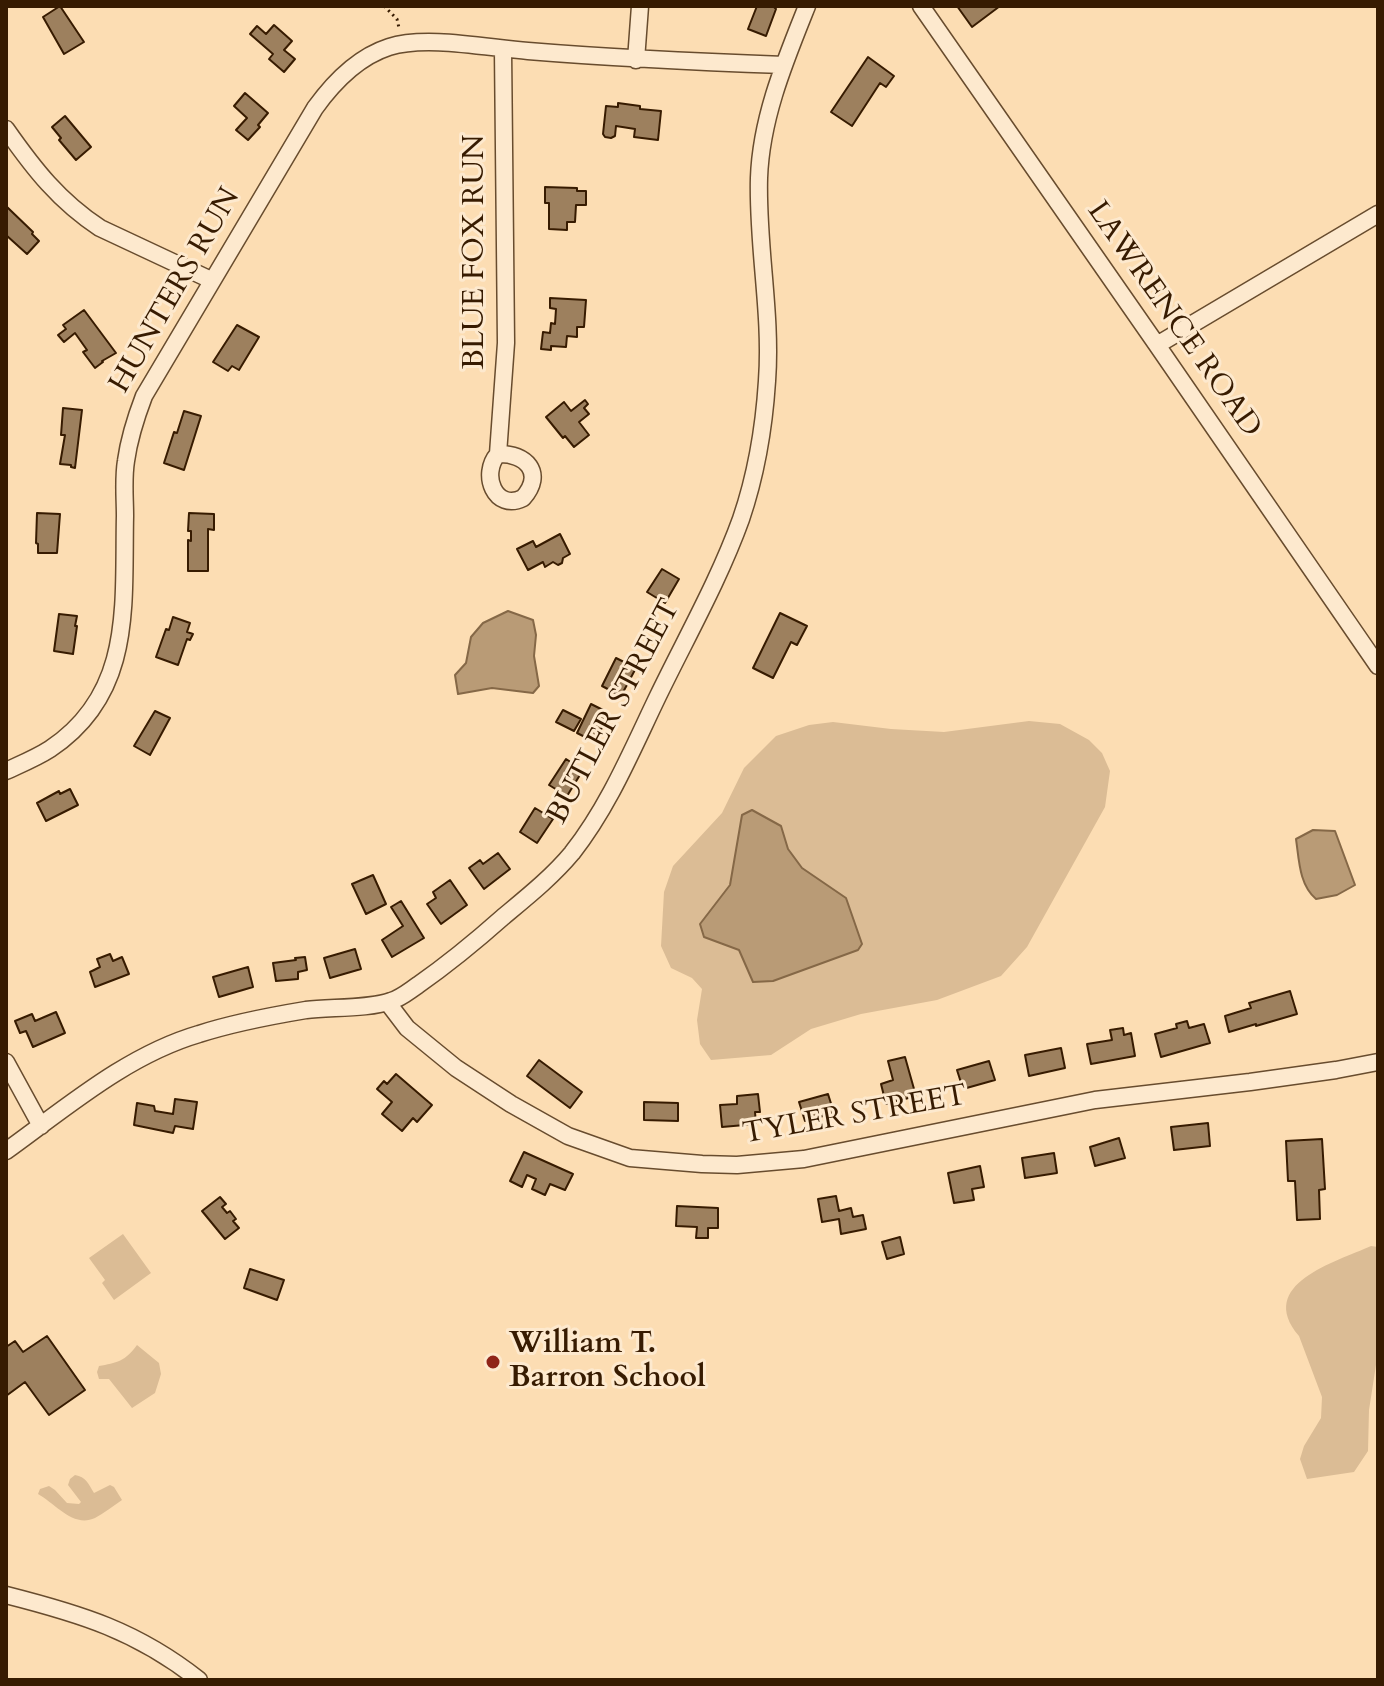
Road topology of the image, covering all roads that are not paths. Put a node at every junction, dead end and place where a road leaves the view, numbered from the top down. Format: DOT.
graph roads {
  1 [pos="640,6"];
  2 [pos="807,6"];
  3 [pos="921,6"];
  4 [pos="503,50"];
  5 [pos="636,60"];
  6 [pos="784,65"];
  7 [pos="6,129"];
  8 [pos="1378,214"];
  9 [pos="211,280"];
  10 [pos="1157,345"];
  11 [pos="498,454"];
  12 [pos="1378,666"];
  13 [pos="6,771"];
  14 [pos="388,1003"];
  15 [pos="6,1062"];
  16 [pos="1378,1062"];
  17 [pos="41,1126"];
  18 [pos="6,1151"];
  19 [pos="6,1595"];
  20 [pos="199,1680"];
  1 -- 5 [label="street"];
  2 -- 6 [label="street, BUTLER STREET"];
  3 -- 10 [label="street, LAWRENCE ROAD"];
  4 -- 5 [label="street, HUNTERS RUN"];
  4 -- 9 [label="street, HUNTERS RUN"];
  4 -- 11 [label="street, BLUE FOX RUN"];
  5 -- 6 [label="street, HUNTERS RUN"];
  6 -- 14 [label="street, BUTLER STREET"];
  7 -- 9 [label="street"];
  8 -- 10 [label="street"];
  9 -- 13 [label="street, HUNTERS RUN"];
  10 -- 12 [label="street, LAWRENCE ROAD"];
  14 -- 16 [label="street, TYLER STREET"];
  14 -- 17 [label="street, BUTLER STREET"];
  15 -- 17 [label="street"];
  17 -- 18 [label="street, BUTLER STREET"];
  19 -- 20 [label="street"];
}
